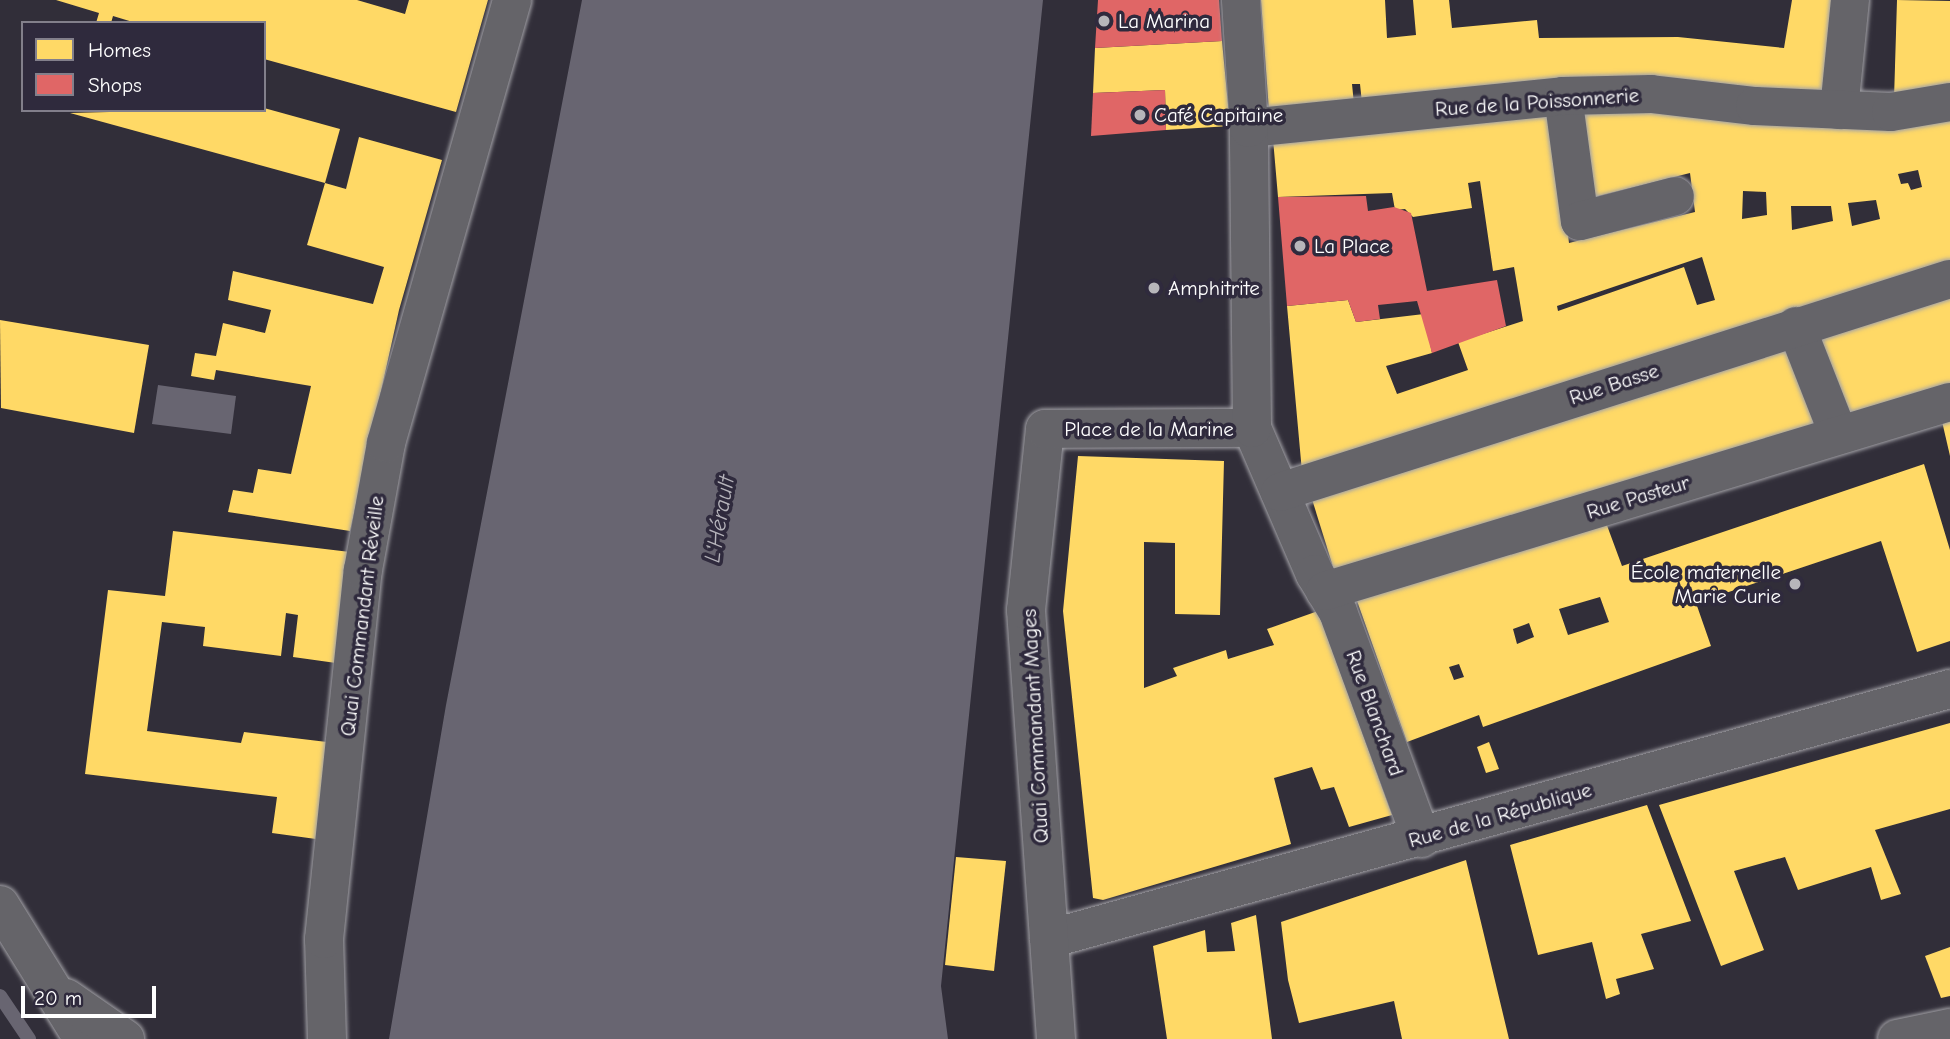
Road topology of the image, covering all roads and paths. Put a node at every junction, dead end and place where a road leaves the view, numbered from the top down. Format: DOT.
graph roads {
  1 [pos="512,0"];
  2 [pos="1241,0"];
  3 [pos="1850,0"];
  4 [pos="1563,96"];
  5 [pos="1950,102"];
  6 [pos="1839,110"];
  7 [pos="1249,128"];
  8 [pos="1675,196"];
  9 [pos="1950,279"];
  10 [pos="1796,326"];
  11 [pos="1950,402"];
  12 [pos="1252,428"];
  13 [pos="1045,429"];
  14 [pos="1838,433"];
  15 [pos="1280,492"];
  16 [pos="1325,591"];
  17 [pos="1950,689"];
  18 [pos="1420,838"];
  19 [pos="0,905"];
  20 [pos="1049,939"];
  21 [pos="48,985"];
  22 [pos="1950,1028"];
  23 [pos="83,1039"];
  24 [pos="125,1039"];
  25 [pos="327,1039"];
  26 [pos="1056,1039"];
  27 [pos="1897,1039"];
  1 -- 25 [label="street, Quai Commandant Réveille"];
  2 -- 7 [label="street, Place de la Marine"];
  3 -- 6 [label="street"];
  4 -- 6 [label="street, Rue de la Poissonnerie"];
  4 -- 7 [label="street, Rue de la Poissonnerie"];
  4 -- 8 [label="street"];
  5 -- 6 [label="street, Rue de la Poissonnerie"];
  7 -- 12 [label="street, Place de la Marine"];
  9 -- 10 [label="street, Rue Basse"];
  10 -- 14 [label="street"];
  10 -- 15 [label="street, Rue Basse"];
  11 -- 14 [label="street, Rue Pasteur"];
  12 -- 13 [label="street, Place de la Marine"];
  12 -- 15 [label="street, Place de la Marine"];
  13 -- 20 [label="street, Quai Commandant Mages"];
  14 -- 16 [label="street, Rue Pasteur"];
  15 -- 16 [label="street, Place de la Marine"];
  16 -- 18 [label="street, Rue Blanchard"];
  17 -- 18 [label="street, Rue de la République"];
  18 -- 20 [label="street, Rue de la République"];
  19 -- 21 [label="street"];
  20 -- 26 [label="street, Quai Commandant Mages"];
  21 -- 23 [label="street"];
  21 -- 24 [label="street"];
  22 -- 27 [label="street"];
}
